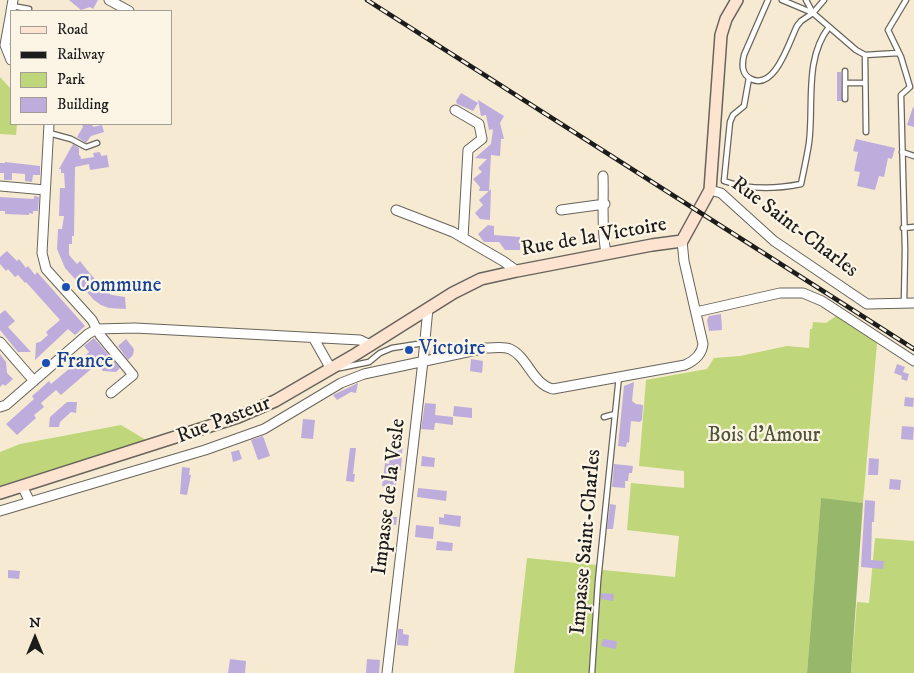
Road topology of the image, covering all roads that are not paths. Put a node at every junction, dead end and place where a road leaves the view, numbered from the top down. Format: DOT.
graph roads {
  1 [pos="109,0"];
  2 [pos="737,0"];
  3 [pos="768,0"];
  4 [pos="782,0"];
  5 [pos="806,0"];
  6 [pos="824,0"];
  7 [pos="906,0"];
  8 [pos="12,7"];
  9 [pos="28,8"];
  10 [pos="126,10"];
  11 [pos="812,13"];
  12 [pos="10,20"];
  13 [pos="829,27"];
  14 [pos="898,53"];
  15 [pos="866,55"];
  16 [pos="10,57"];
  17 [pos="845,71"];
  18 [pos="748,78"];
  19 [pos="846,83"];
  20 [pos="865,83"];
  21 [pos="912,88"];
  22 [pos="846,99"];
  23 [pos="455,110"];
  24 [pos="48,128"];
  25 [pos="866,132"];
  26 [pos="97,143"];
  27 [pos="902,152"];
  28 [pos="914,156"];
  29 [pos="603,176"];
  30 [pos="0,186"];
  31 [pos="45,190"];
  32 [pos="710,190"];
  33 [pos="605,204"];
  34 [pos="396,210"];
  35 [pos="561,210"];
  36 [pos="914,227"];
  37 [pos="903,228"];
  38 [pos="464,238"];
  39 [pos="682,241"];
  40 [pos="606,254"];
  41 [pos="517,271"];
  42 [pos="909,303"];
  43 [pos="428,308"];
  44 [pos="696,312"];
  45 [pos="407,321"];
  46 [pos="426,326"];
  47 [pos="98,329"];
  48 [pos="314,339"];
  49 [pos="0,342"];
  50 [pos="425,342"];
  51 [pos="370,345"];
  52 [pos="423,361"];
  53 [pos="914,361"];
  54 [pos="331,369"];
  55 [pos="619,376"];
  56 [pos="34,381"];
  57 [pos="111,394"];
  58 [pos="0,407"];
  59 [pos="616,414"];
  60 [pos="604,417"];
  61 [pos="22,486"];
  62 [pos="0,493"];
  63 [pos="30,502"];
  64 [pos="0,512"];
  65 [pos="388,673"];
  66 [pos="592,673"];
  1 -- 10 [label="street"];
  2 -- 32 [label="street, Rue de la Victoire"];
  3 -- 18 [label="lane"];
  4 -- 11 [label="lane"];
  5 -- 11 [label="lane"];
  6 -- 11 [label="lane"];
  7 -- 14 [label="lane"];
  8 -- 9 [label="lane"];
  11 -- 13 [label="lane"];
  11 -- 18 [label="lane"];
  12 -- 16 [label="street"];
  13 -- 15 [label="lane"];
  13 -- 18 [label="lane"];
  14 -- 15 [label="lane"];
  14 -- 21 [label="lane"];
  15 -- 20 [label="lane"];
  17 -- 19 [label="lane"];
  19 -- 20 [label="lane"];
  19 -- 22 [label="lane"];
  20 -- 25 [label="lane"];
  21 -- 27 [label="lane"];
  23 -- 38 [label="street"];
  24 -- 26 [label="lane"];
  24 -- 31 [label="street"];
  27 -- 28 [label="lane"];
  27 -- 37 [label="lane"];
  29 -- 33 [label="street"];
  30 -- 31 [label="street"];
  31 -- 47 [label="street"];
  32 -- 39 [label="street, Rue de la Victoire"];
  32 -- 42 [label="street, Rue Saint-Charles"];
  33 -- 35 [label="street"];
  33 -- 40 [label="street"];
  34 -- 38 [label="street"];
  36 -- 37 [label="lane"];
  37 -- 42 [label="lane"];
  38 -- 41 [label="street"];
  39 -- 40 [label="street, Rue de la Victoire"];
  39 -- 44 [label="street, Rue Pasteur"];
  40 -- 41 [label="street, Rue de la Victoire"];
  41 -- 43 [label="street, Rue de la Victoire"];
  43 -- 45 [label="street, Rue de la Victoire"];
  43 -- 46 [label="street, Impasse de la Vesle"];
  44 -- 53 [label="street"];
  44 -- 55 [label="street, Rue Pasteur"];
  45 -- 46 [label="street"];
  45 -- 51 [label="street, Rue de la Victoire"];
  46 -- 50 [label="street, Impasse de la Vesle"];
  47 -- 48 [label="street"];
  47 -- 56 [label="street"];
  47 -- 57 [label="street"];
  48 -- 51 [label="street"];
  48 -- 54 [label="street"];
  49 -- 56 [label="street"];
  50 -- 52 [label="street, Impasse de la Vesle"];
  50 -- 54 [label="lane"];
  51 -- 54 [label="street, Rue de la Victoire"];
  52 -- 55 [label="street, Rue Pasteur"];
  52 -- 63 [label="street, Rue Pasteur"];
  52 -- 65 [label="street, Impasse de la Vesle"];
  54 -- 61 [label="street, Rue de la Victoire"];
  55 -- 59 [label="lane, Impasse Saint-Charles"];
  56 -- 58 [label="street"];
  59 -- 60 [label="lane"];
  59 -- 66 [label="lane, Impasse Saint-Charles"];
  61 -- 62 [label="street, Rue de la Victoire"];
  61 -- 63 [label="street"];
  63 -- 64 [label="street, Rue Pasteur"];
}
